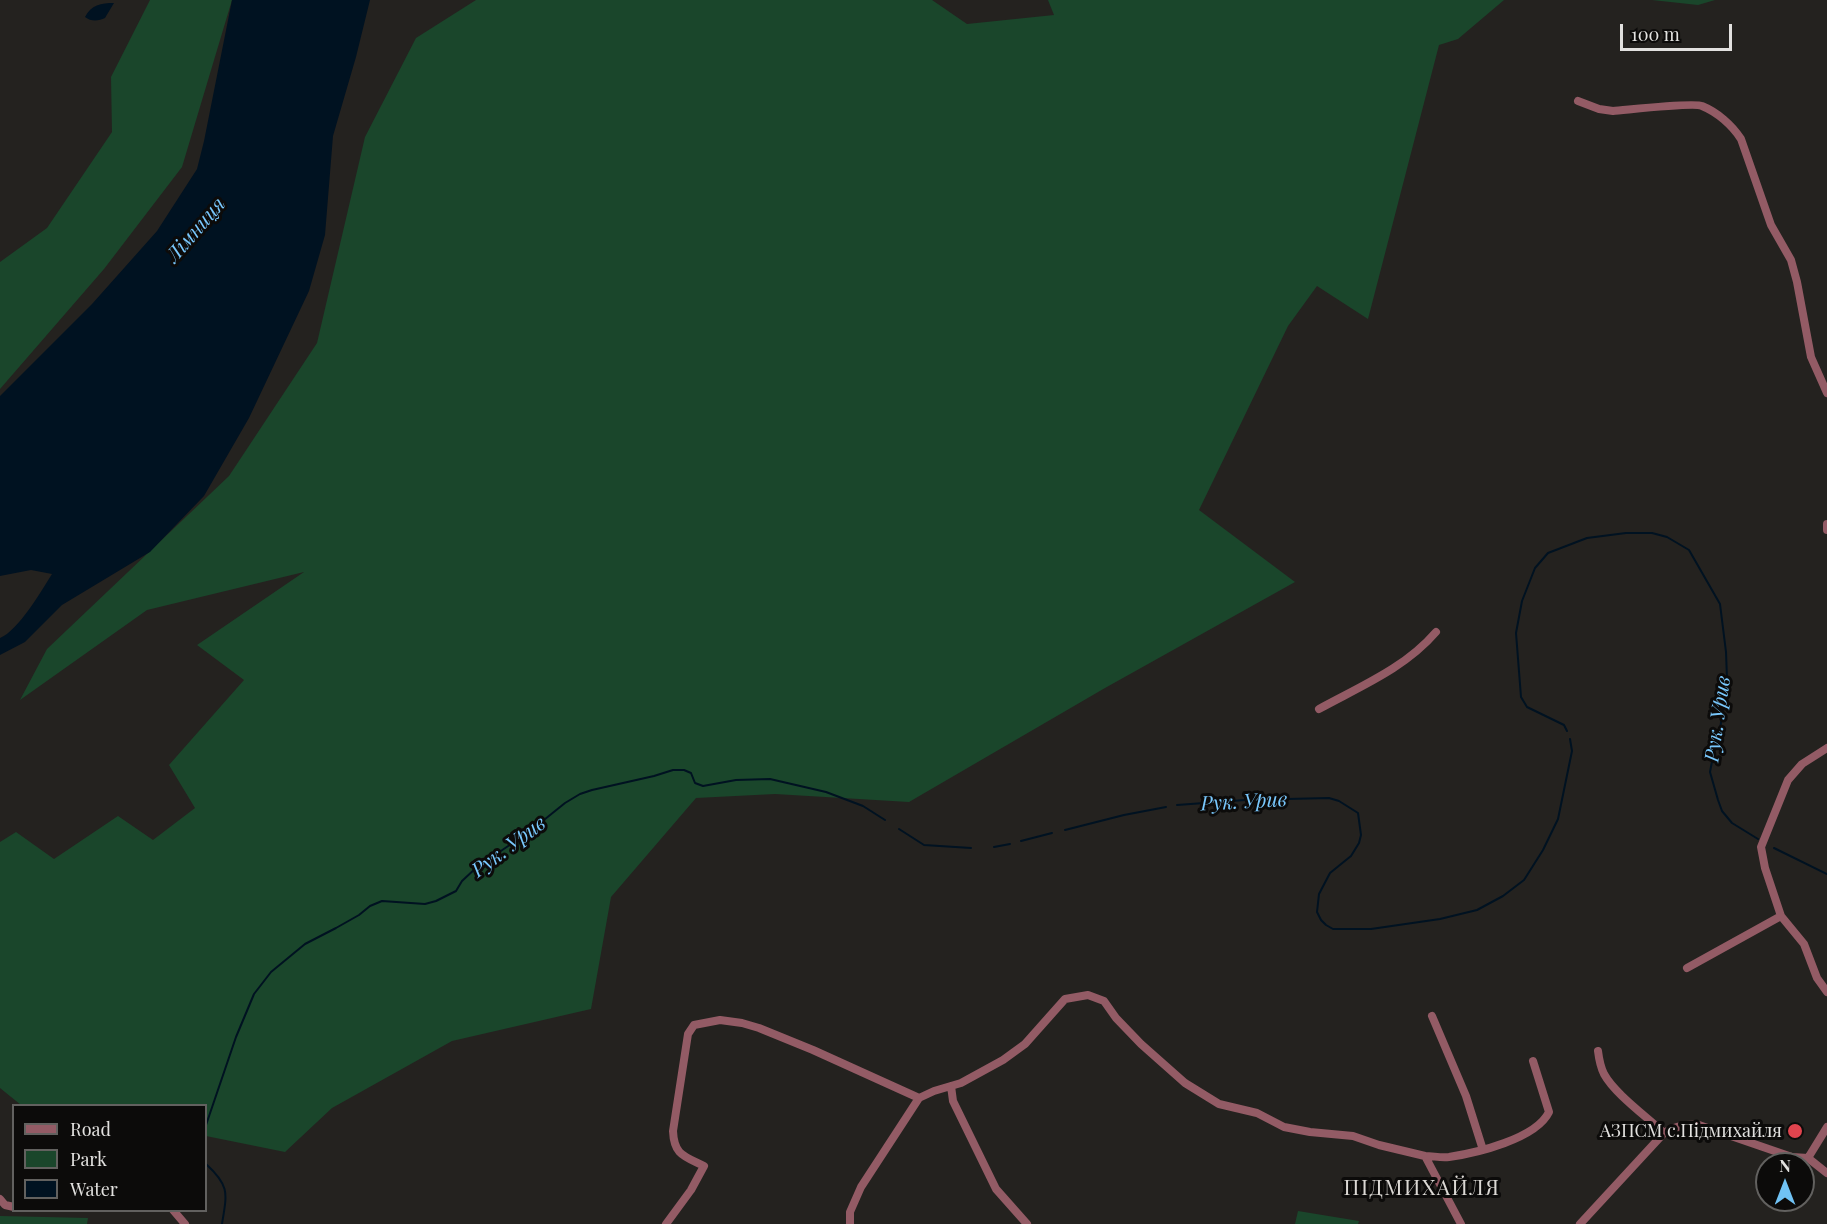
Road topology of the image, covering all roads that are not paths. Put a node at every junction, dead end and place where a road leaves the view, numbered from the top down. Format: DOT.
graph roads {
  1 [pos="1578,101"];
  2 [pos="1827,393"];
  3 [pos="1827,524"];
  4 [pos="1827,530"];
  5 [pos="1436,632"];
  6 [pos="1319,709"];
  7 [pos="1827,748"];
  8 [pos="1780,916"];
  9 [pos="1687,968"];
  10 [pos="1827,992"];
  11 [pos="1432,1016"];
  12 [pos="1598,1051"];
  13 [pos="1533,1061"];
  14 [pos="951,1086"];
  15 [pos="919,1098"];
  16 [pos="1827,1127"];
  17 [pos="1664,1133"];
  18 [pos="1483,1150"];
  19 [pos="1777,1152"];
  20 [pos="1812,1152"];
  21 [pos="1425,1156"];
  22 [pos="1815,1164"];
  23 [pos="1827,1173"];
  24 [pos="175,1212"];
  25 [pos="186,1224"];
  26 [pos="192,1224"];
  27 [pos="666,1224"];
  28 [pos="850,1224"];
  29 [pos="1026,1224"];
  30 [pos="1461,1224"];
  31 [pos="1580,1224"];
  1 -- 2 [label="street"];
  3 -- 4 [label="street"];
  5 -- 6 [label="street"];
  7 -- 8 [label="street"];
  8 -- 9 [label="street"];
  8 -- 10 [label="street"];
  11 -- 18 [label="street"];
  12 -- 17 [label="street"];
  13 -- 18 [label="street"];
  14 -- 15 [label="street"];
  14 -- 21 [label="street"];
  14 -- 29 [label="street"];
  15 -- 27 [label="street"];
  15 -- 28 [label="street"];
  16 -- 20 [label="street"];
  17 -- 19 [label="street"];
  17 -- 31 [label="street"];
  18 -- 21 [label="street"];
  21 -- 30 [label="street"];
  22 -- 23 [label="street"];
  24 -- 25 [label="street"];
  25 -- 26 [label="street"];
}
